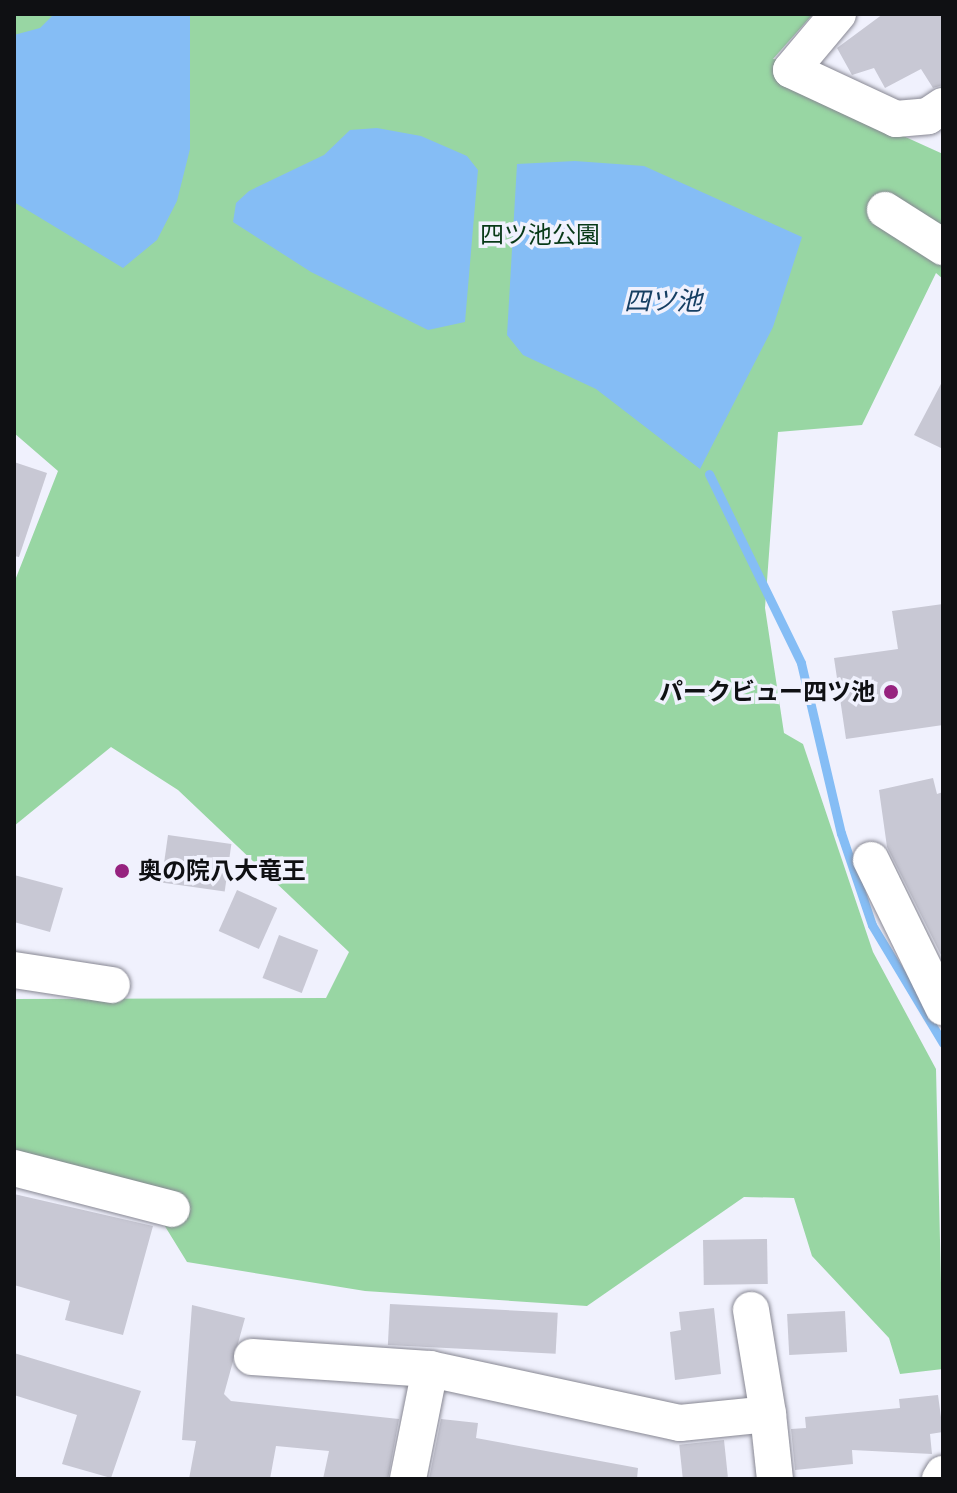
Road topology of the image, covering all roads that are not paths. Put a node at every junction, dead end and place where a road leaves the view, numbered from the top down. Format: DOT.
graph roads {
  1 [pos="838,14"];
  2 [pos="943,106"];
  3 [pos="885,210"];
  4 [pos="943,247"];
  5 [pos="871,860"];
  6 [pos="16,974"];
  7 [pos="112,985"];
  8 [pos="943,1007"];
  9 [pos="14,1168"];
  10 [pos="172,1209"];
  11 [pos="751,1310"];
  12 [pos="252,1357"];
  13 [pos="430,1369"];
  14 [pos="768,1414"];
  15 [pos="943,1474"];
  16 [pos="408,1479"];
  17 [pos="775,1479"];
  18 [pos="940,1479"];
  1 -- 2 [label="street"];
  3 -- 4 [label="street"];
  5 -- 8 [label="street"];
  6 -- 7 [label="street"];
  9 -- 10 [label="street"];
  11 -- 14 [label="street"];
  12 -- 13 [label="street"];
  13 -- 14 [label="street"];
  13 -- 16 [label="street"];
  14 -- 17 [label="street"];
  15 -- 18 [label="street"];
}
